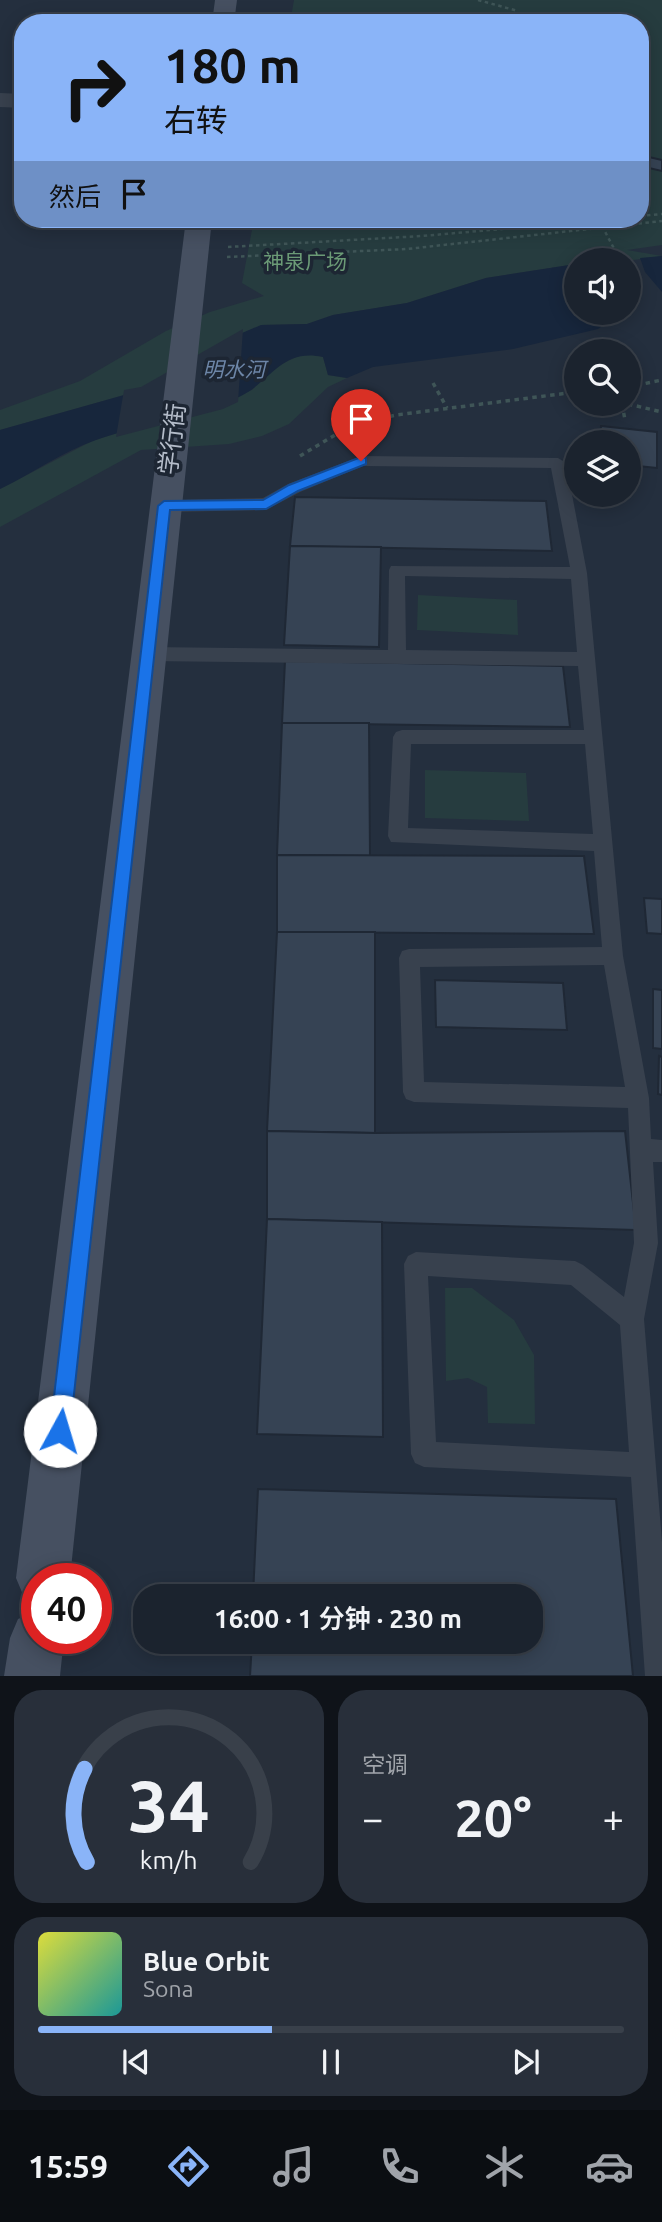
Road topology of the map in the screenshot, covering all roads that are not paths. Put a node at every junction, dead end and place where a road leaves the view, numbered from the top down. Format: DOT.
graph roads {
  1 [pos="199,228"];
  2 [pos="164,506"];
  3 [pos="579,573"];
  4 [pos="148,654"];
  5 [pos="397,657"];
  6 [pos="587,659"];
  7 [pos="593,737"];
  8 [pos="603,843"];
  9 [pos="613,956"];
  10 [pos="638,1098"];
  11 [pos="652,1151"];
  12 [pos="632,1319"];
  13 [pos="643,1465"];
  14 [pos="45,1563"];
  15 [pos="35,1654"];
  16 [pos="33,1676"];
  17 [pos="659,1676"];
  1 -- 2 [label="street, 学行街"];
  2 -- 3 [label="lane"];
  2 -- 4 [label="street, 学行街"];
  3 -- 5 [label="lane"];
  3 -- 6 [label="lane"];
  4 -- 5 [label="lane"];
  4 -- 14 [label="street, 学行街"];
  5 -- 6 [label="lane"];
  6 -- 7 [label="lane"];
  7 -- 8 [label="lane"];
  7 -- 8 [label="lane"];
  8 -- 9 [label="lane"];
  9 -- 10 [label="lane"];
  9 -- 10 [label="lane"];
  10 -- 11 [label="lane"];
  11 -- 12 [label="lane"];
  12 -- 13 [label="lane"];
  12 -- 13 [label="lane"];
  13 -- 17 [label="lane"];
  15 -- 16 [label="street"];
}
